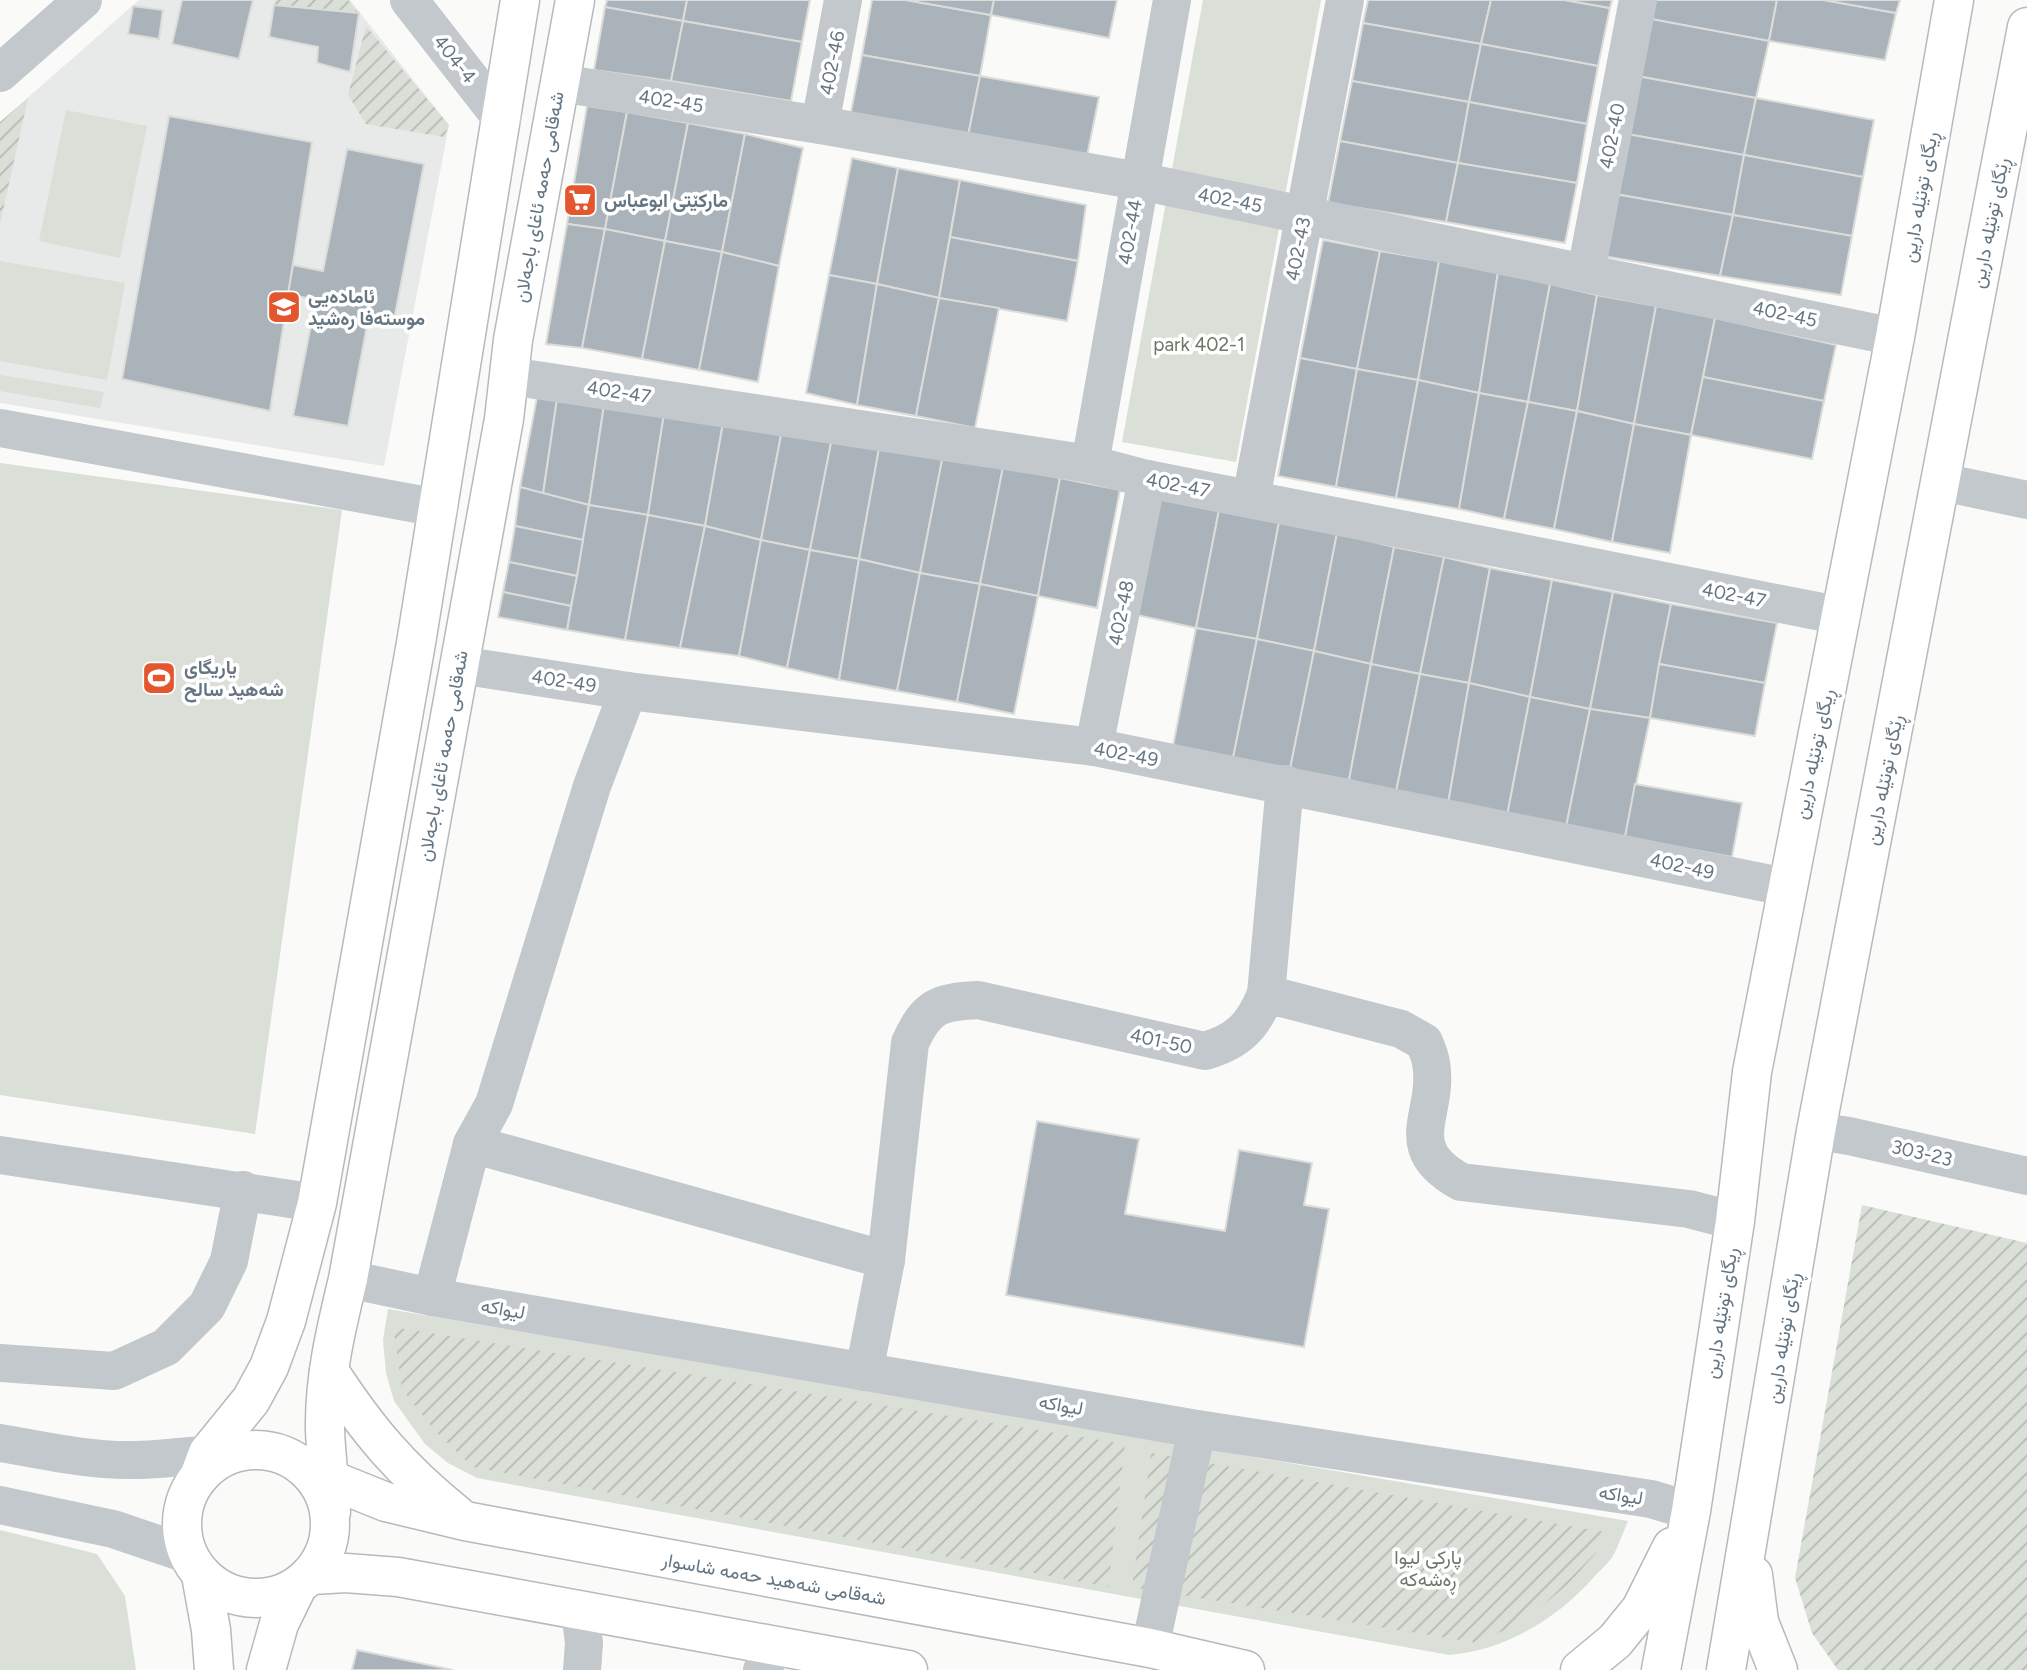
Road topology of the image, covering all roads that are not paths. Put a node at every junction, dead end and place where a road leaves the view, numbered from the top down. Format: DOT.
graph roads {
  1 [pos="83,0"];
  2 [pos="409,0"];
  3 [pos="520,0"];
  4 [pos="575,0"];
  5 [pos="843,0"];
  6 [pos="1172,0"];
  7 [pos="1345,0"];
  8 [pos="1638,0"];
  9 [pos="1954,0"];
  10 [pos="2027,27"];
  11 [pos="0,73"];
  12 [pos="560,83"];
  13 [pos="502,119"];
  14 [pos="820,125"];
  15 [pos="1139,181"];
  16 [pos="1305,215"];
  17 [pos="1586,272"];
  18 [pos="1895,337"];
  19 [pos="510,376"];
  20 [pos="0,428"];
  21 [pos="1090,464"];
  22 [pos="1147,479"];
  23 [pos="1941,482"];
  24 [pos="1251,499"];
  25 [pos="2027,500"];
  26 [pos="439,508"];
  27 [pos="1842,616"];
  28 [pos="459,665"];
  29 [pos="628,691"];
  30 [pos="1094,747"];
  31 [pos="1285,784"];
  32 [pos="381,834"];
  33 [pos="429,840"];
  34 [pos="1786,887"];
  35 [pos="1266,994"];
  36 [pos="1816,1131"];
  37 [pos="472,1144"];
  38 [pos="0,1155"];
  39 [pos="2027,1176"];
  40 [pos="243,1190"];
  41 [pos="317,1203"];
  42 [pos="1735,1221"];
  43 [pos="886,1260"];
  44 [pos="348,1279"];
  45 [pos="432,1297"];
  46 [pos="0,1363"];
  47 [pos="329,1371"];
  48 [pos="864,1372"];
  49 [pos="1197,1429"];
  50 [pos="0,1443"];
  51 [pos="213,1461"];
  52 [pos="323,1487"];
  53 [pos="0,1505"];
  54 [pos="1690,1511"];
  55 [pos="465,1521"];
  56 [pos="1750,1535"];
  57 [pos="194,1564"];
  58 [pos="304,1581"];
  59 [pos="580,1610"];
  60 [pos="1150,1648"];
  61 [pos="769,1658"];
  62 [pos="214,1670"];
  63 [pos="266,1670"];
  64 [pos="582,1670"];
  65 [pos="908,1670"];
  66 [pos="1245,1670"];
  67 [pos="1580,1670"];
  68 [pos="1661,1670"];
  69 [pos="1726,1670"];
  70 [pos="1778,1670"];
  1 -- 11 [label="street"];
  2 -- 13 [label="street, 404-4"];
  3 -- 13 [label="main road"];
  4 -- 12 [label="main road, شەقامی حەمە ئاغای باجەلان"];
  5 -- 14 [label="street, 402-46"];
  6 -- 15 [label="street, 402-44"];
  7 -- 16 [label="street, 402-43"];
  8 -- 17 [label="street, 402-40"];
  9 -- 18 [label="main road, ڕیگای تونێلە دارین"];
  10 -- 23 [label="main road, ڕێگای تونێلە دارین"];
  12 -- 14 [label="street, 402-45"];
  12 -- 19 [label="main road, شەقامی حەمە ئاغای باجەلان"];
  13 -- 26 [label="main road"];
  14 -- 15 [label="street, 402-45"];
  15 -- 16 [label="street, 402-45"];
  15 -- 21 [label="street, 402-44"];
  16 -- 17 [label="street, 402-45"];
  16 -- 24 [label="street, 402-43"];
  17 -- 18 [label="street, 402-45"];
  18 -- 27 [label="main road, ڕیگای تونێلە دارین"];
  19 -- 21 [label="street, 402-47"];
  19 -- 28 [label="main road, شەقامی حەمە ئاغای باجەلان"];
  20 -- 26 [label="street"];
  21 -- 22 [label="street, 402-47"];
  22 -- 24 [label="street, 402-47"];
  22 -- 30 [label="street, 402-48"];
  23 -- 25 [label="street"];
  23 -- 36 [label="main road, ڕێگای تونێلە دارین"];
  24 -- 27 [label="street, 402-47"];
  26 -- 32 [label="main road"];
  27 -- 34 [label="main road, ڕیگای تونێلە دارین"];
  28 -- 29 [label="street, 402-49"];
  28 -- 33 [label="main road, شەقامی حەمە ئاغای باجەلان"];
  29 -- 30 [label="street, 402-49"];
  29 -- 37 [label="street"];
  30 -- 31 [label="street, 402-49"];
  31 -- 34 [label="street, 402-49"];
  31 -- 35 [label="street"];
  32 -- 33 [label="main road"];
  32 -- 41 [label="main road"];
  33 -- 44 [label="main road, شەقامی حەمە ئاغای باجەلان"];
  34 -- 42 [label="main road, ڕیگای تونێلە دارین"];
  35 -- 42 [label="street"];
  35 -- 43 [label="street, 401-50"];
  36 -- 39 [label="street, 303-23"];
  36 -- 56 [label="main road, ڕێگای تونێلە دارین"];
  37 -- 43 [label="street"];
  37 -- 45 [label="street"];
  38 -- 40 [label="street"];
  40 -- 41 [label="street"];
  40 -- 46 [label="street"];
  41 -- 51 [label="main road"];
  42 -- 54 [label="main road, ڕیگای تونێلە دارین"];
  43 -- 48 [label="street, 401-50"];
  44 -- 45 [label="street, لیواکە"];
  44 -- 47 [label="main road, شەقامی حەمە ئاغای باجەلان"];
  45 -- 48 [label="street, لیواکە"];
  47 -- 52 [label="main road, شەقامی حەمە ئاغای باجەلان"];
  47 -- 55 [label="main road"];
  48 -- 49 [label="street, لیواکە"];
  49 -- 54 [label="street, لیواکە"];
  49 -- 60 [label="street"];
  50 -- 51 [label="street"];
  51 -- 52 [label="main road"];
  51 -- 57 [label="main road"];
  52 -- 55 [label="main road, شەقامی شەهید حەمە شاسوار"];
  52 -- 58 [label="main road"];
  53 -- 57 [label="street"];
  54 -- 67 [label="main road"];
  54 -- 68 [label="main road, ڕیگای تونێلە دارین"];
  55 -- 60 [label="main road, شەقامی شەهید حەمە شاسوار"];
  56 -- 69 [label="main road"];
  56 -- 70 [label="main road"];
  57 -- 58 [label="main road"];
  57 -- 62 [label="main road"];
  58 -- 59 [label="main road"];
  58 -- 63 [label="main road"];
  59 -- 61 [label="main road"];
  59 -- 64 [label="street"];
  60 -- 66 [label="main road, شەقامی شەهید حەمە شاسوار"];
  61 -- 65 [label="main road"];
}
